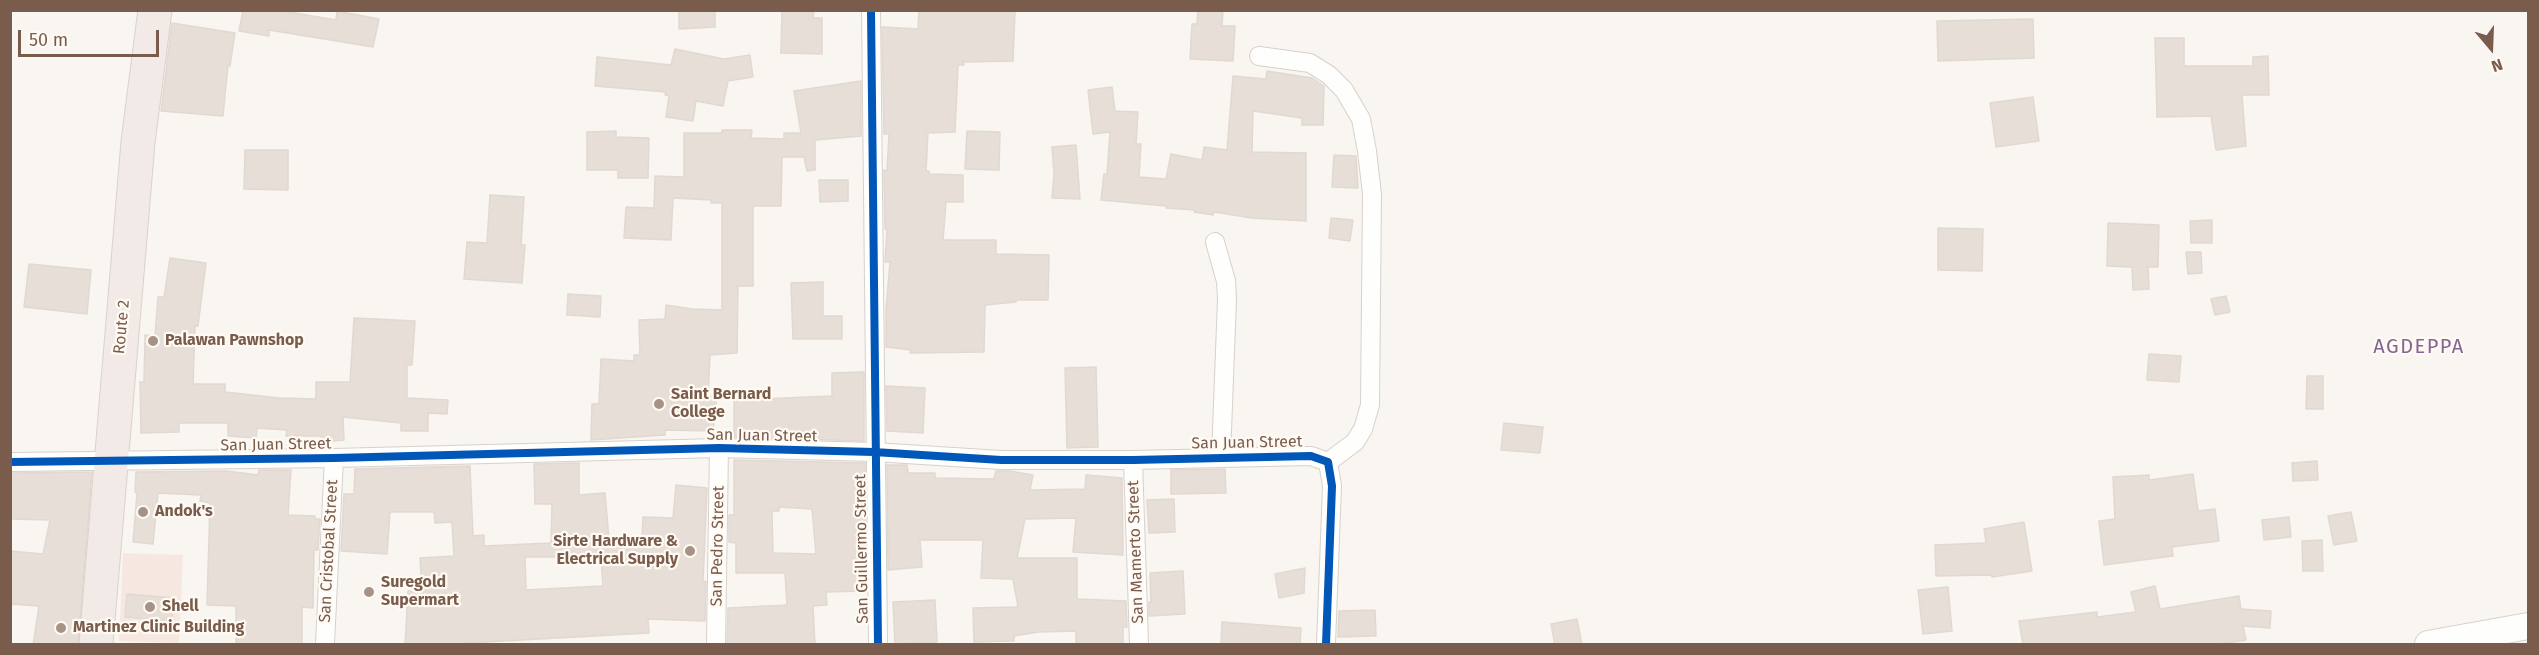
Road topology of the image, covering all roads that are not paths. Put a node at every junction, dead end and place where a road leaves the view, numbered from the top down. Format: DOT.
graph roads {
  1 [pos="155,10"];
  2 [pos="871,10"];
  3 [pos="1259,56"];
  4 [pos="1215,242"];
  5 [pos="719,448"];
  6 [pos="874,452"];
  7 [pos="1221,457"];
  8 [pos="334,458"];
  9 [pos="1133,460"];
  10 [pos="10,462"];
  11 [pos="112,462"];
  12 [pos="1328,462"];
  13 [pos="2529,626"];
  14 [pos="96,645"];
  15 [pos="325,645"];
  16 [pos="716,645"];
  17 [pos="878,645"];
  18 [pos="1139,645"];
  19 [pos="1326,645"];
  20 [pos="2428,645"];
  1 -- 11 [label="highway, Route 2"];
  2 -- 6 [label="street, San Guillermo Street"];
  3 -- 12 [label="street"];
  4 -- 7 [label="street"];
  5 -- 6 [label="street, San Juan Street"];
  5 -- 8 [label="street, San Juan Street"];
  5 -- 16 [label="street, San Pedro Street"];
  6 -- 9 [label="street, San Juan Street"];
  6 -- 17 [label="street, San Guillermo Street"];
  7 -- 9 [label="street, San Juan Street"];
  7 -- 12 [label="street, San Juan Street"];
  8 -- 11 [label="street, San Juan Street"];
  8 -- 15 [label="street, San Cristobal Street"];
  9 -- 18 [label="street, San Mamerto Street"];
  10 -- 11 [label="street, San Juan Street"];
  11 -- 14 [label="highway, Route 2"];
  12 -- 19 [label="street"];
  13 -- 20 [label="main road"];
}
